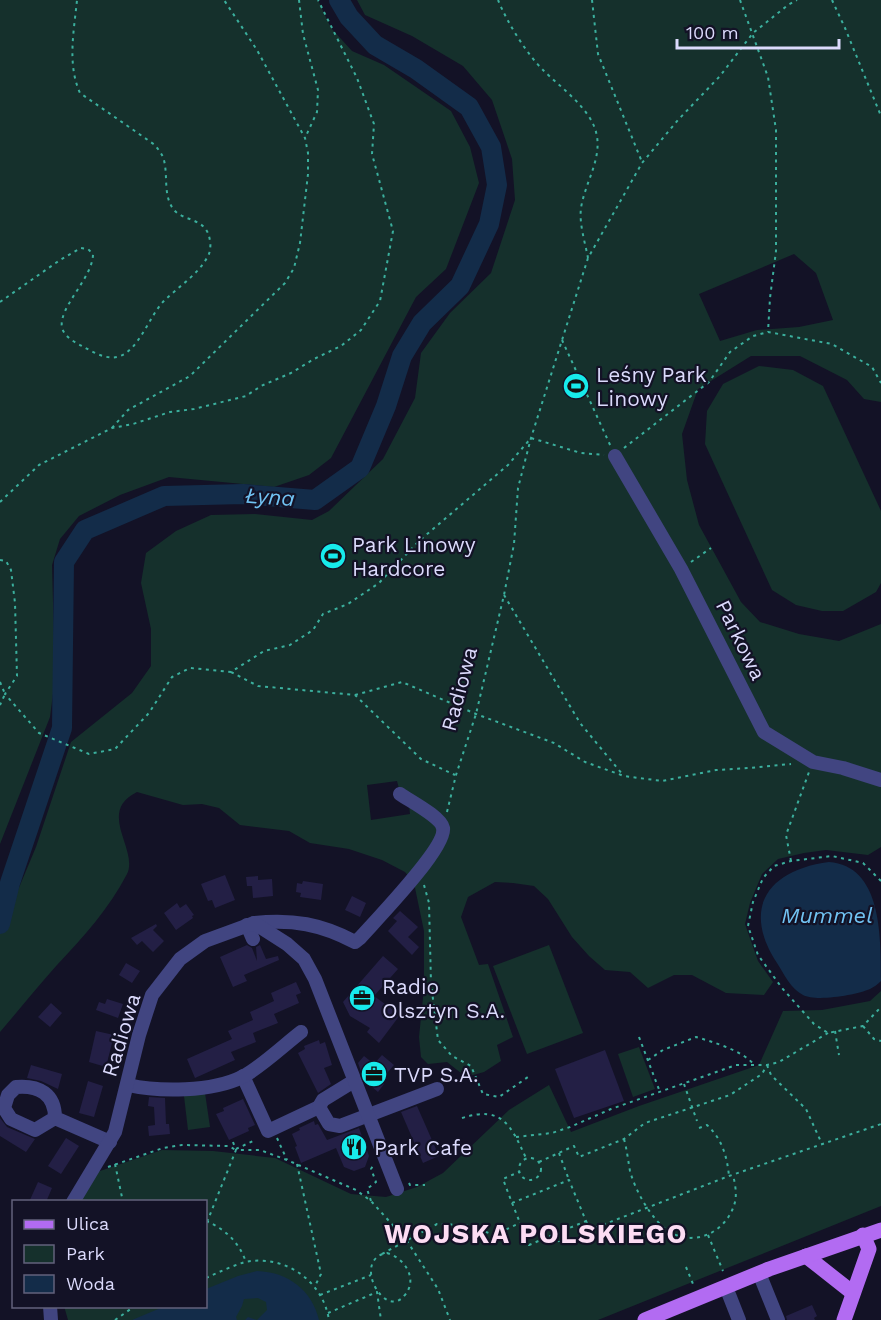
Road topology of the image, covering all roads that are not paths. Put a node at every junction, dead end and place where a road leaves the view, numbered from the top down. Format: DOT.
graph roads {
  1 [pos="615,456"];
  2 [pos="881,780"];
  3 [pos="400,794"];
  4 [pos="251,924"];
  5 [pos="253,939"];
  6 [pos="301,1032"];
  7 [pos="243,1076"];
  8 [pos="354,1081"];
  9 [pos="128,1085"];
  10 [pos="436,1089"];
  11 [pos="319,1107"];
  12 [pos="367,1114"];
  13 [pos="55,1118"];
  14 [pos="110,1142"];
  15 [pos="397,1189"];
  16 [pos="74,1200"];
  17 [pos="881,1224"];
  18 [pos="881,1230"];
  19 [pos="863,1235"];
  20 [pos="806,1256"];
  21 [pos="759,1273"];
  22 [pos="724,1279"];
  23 [pos="853,1293"];
  24 [pos="663,1316"];
  25 [pos="645,1320"];
  26 [pos="739,1320"];
  27 [pos="778,1320"];
  28 [pos="844,1320"];
  1 -- 2 [label="street, Parkowa"];
  3 -- 4 [label="street, Radiowa"];
  4 -- 5 [label="street"];
  4 -- 8 [label="street"];
  4 -- 9 [label="street, Radiowa"];
  6 -- 7 [label="street"];
  7 -- 9 [label="street"];
  7 -- 11 [label="street"];
  8 -- 11 [label="street"];
  8 -- 12 [label="street"];
  9 -- 14 [label="street, Radiowa"];
  10 -- 12 [label="street"];
  11 -- 12 [label="street"];
  12 -- 15 [label="street"];
  13 -- 14 [label="street"];
  14 -- 16 [label="street, Radiowa"];
  17 -- 19 [label="main road"];
  18 -- 19 [label="main road"];
  19 -- 20 [label="main road"];
  19 -- 23 [label="main road"];
  20 -- 21 [label="main road"];
  20 -- 23 [label="main road"];
  21 -- 22 [label="main road"];
  21 -- 27 [label="street"];
  22 -- 24 [label="main road"];
  22 -- 26 [label="street"];
  23 -- 28 [label="main road"];
  24 -- 25 [label="main road"];
}
